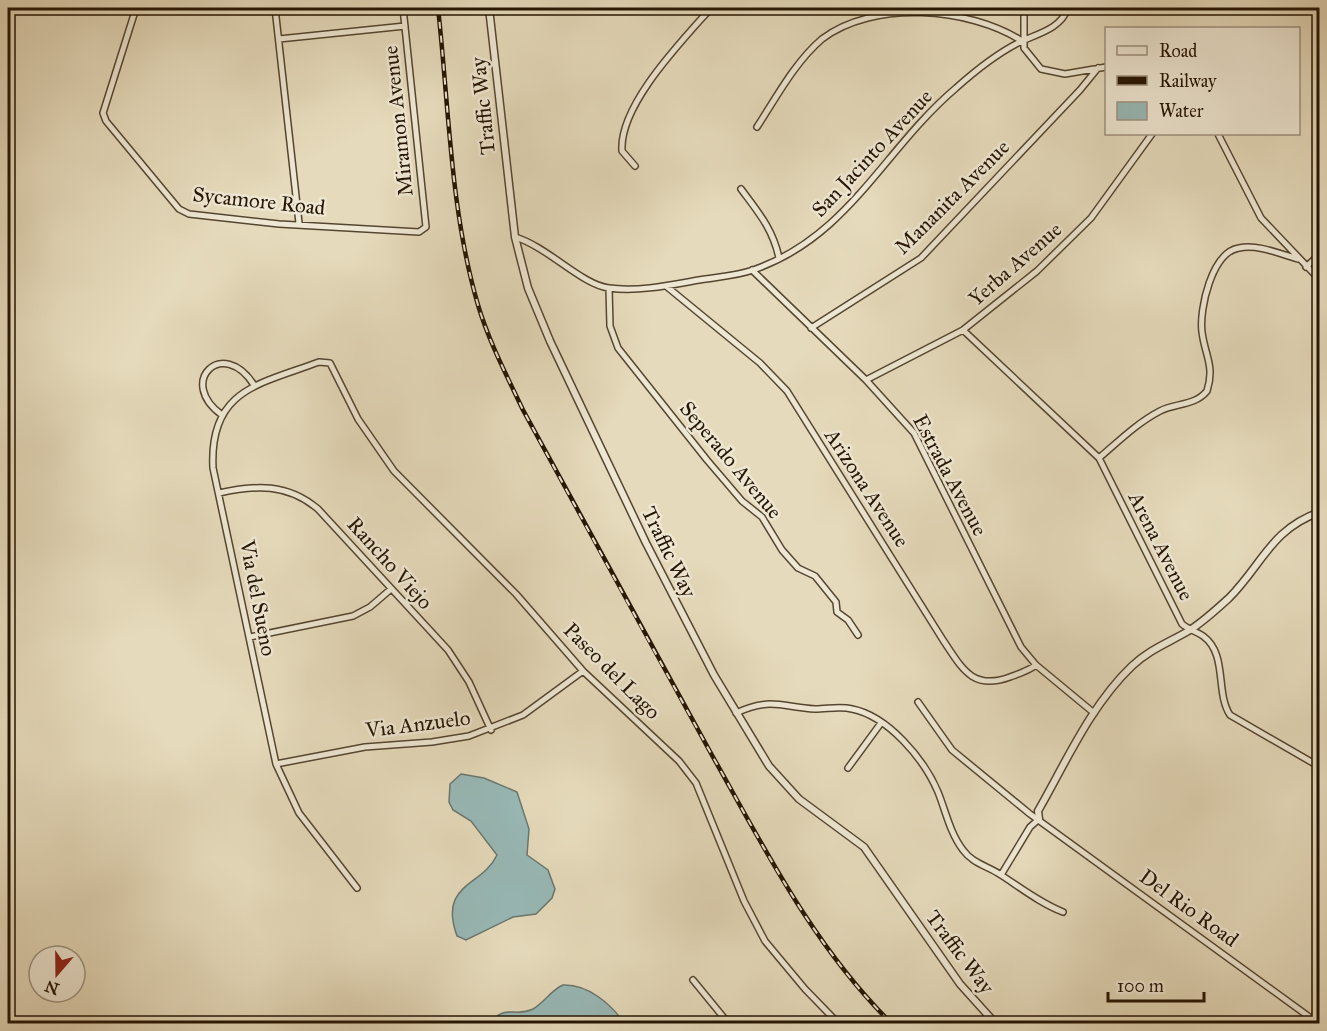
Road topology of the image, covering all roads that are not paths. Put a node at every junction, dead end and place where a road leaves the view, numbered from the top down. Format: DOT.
graph roads {
  1 [pos="136,8"];
  2 [pos="275,8"];
  3 [pos="403,8"];
  4 [pos="489,8"];
  5 [pos="711,8"];
  6 [pos="1024,8"];
  7 [pos="1068,8"];
  8 [pos="405,26"];
  9 [pos="279,39"];
  10 [pos="1022,41"];
  11 [pos="1105,67"];
  12 [pos="1098,68"];
  13 [pos="757,127"];
  14 [pos="1151,135"];
  15 [pos="1218,135"];
  16 [pos="635,166"];
  17 [pos="741,189"];
  18 [pos="299,223"];
  19 [pos="424,231"];
  20 [pos="515,237"];
  21 [pos="1320,254"];
  22 [pos="779,258"];
  23 [pos="1298,259"];
  24 [pos="1306,267"];
  25 [pos="752,270"];
  26 [pos="1320,280"];
  27 [pos="666,286"];
  28 [pos="609,288"];
  29 [pos="812,328"];
  30 [pos="963,330"];
  31 [pos="866,380"];
  32 [pos="254,385"];
  33 [pos="222,415"];
  34 [pos="1099,458"];
  35 [pos="219,493"];
  36 [pos="1320,512"];
  37 [pos="391,589"];
  38 [pos="1189,630"];
  39 [pos="858,635"];
  40 [pos="250,637"];
  41 [pos="1036,665"];
  42 [pos="583,671"];
  43 [pos="918,702"];
  44 [pos="736,713"];
  45 [pos="1094,713"];
  46 [pos="881,723"];
  47 [pos="491,730"];
  48 [pos="276,764"];
  49 [pos="1320,767"];
  50 [pos="848,768"];
  51 [pos="1039,819"];
  52 [pos="1001,875"];
  53 [pos="357,888"];
  54 [pos="1063,912"];
  55 [pos="693,980"];
  56 [pos="729,1023"];
  57 [pos="839,1023"];
  58 [pos="996,1023"];
  59 [pos="1319,1023"];
  1 -- 18 [label="street, Sycamore Road"];
  2 -- 9 [label="street"];
  3 -- 8 [label="street, Miramon Avenue"];
  4 -- 20 [label="street, Traffic Way"];
  5 -- 16 [label="street"];
  6 -- 10 [label="street"];
  7 -- 10 [label="street, San Jacinto Avenue"];
  8 -- 9 [label="street"];
  8 -- 19 [label="street, Miramon Avenue"];
  9 -- 18 [label="street"];
  10 -- 12 [label="street"];
  10 -- 13 [label="street"];
  10 -- 22 [label="street, San Jacinto Avenue"];
  11 -- 12 [label="street"];
  12 -- 29 [label="street, Mananita Avenue"];
  14 -- 30 [label="street, Yerba Avenue"];
  15 -- 23 [label="street"];
  17 -- 22 [label="street"];
  18 -- 19 [label="street, Sycamore Road"];
  20 -- 28 [label="street, San Jacinto Avenue"];
  20 -- 44 [label="street, Traffic Way"];
  21 -- 24 [label="street"];
  22 -- 25 [label="street, San Jacinto Avenue"];
  23 -- 24 [label="street"];
  23 -- 34 [label="street"];
  24 -- 26 [label="street"];
  25 -- 27 [label="street, San Jacinto Avenue"];
  25 -- 29 [label="street, Estrada Avenue"];
  27 -- 28 [label="street, San Jacinto Avenue"];
  27 -- 41 [label="street, Arizona Avenue"];
  28 -- 39 [label="street, Seperado Avenue"];
  29 -- 31 [label="street, Estrada Avenue"];
  30 -- 31 [label="street, Yerba Avenue"];
  30 -- 34 [label="street, Arena Avenue"];
  31 -- 41 [label="street, Estrada Avenue"];
  32 -- 33 [label="street"];
  32 -- 33 [label="street"];
  32 -- 42 [label="street, Paseo del Lago"];
  33 -- 35 [label="street, Via del Sueno"];
  34 -- 38 [label="street, Arena Avenue"];
  35 -- 37 [label="street, Rancho Viejo"];
  35 -- 40 [label="street, Via del Sueno"];
  36 -- 38 [label="street"];
  37 -- 40 [label="street"];
  37 -- 47 [label="street, Rancho Viejo"];
  38 -- 45 [label="street"];
  38 -- 49 [label="street, Arena Avenue"];
  40 -- 48 [label="street, Via del Sueno"];
  41 -- 45 [label="street, Estrada Avenue"];
  42 -- 47 [label="street, Via Anzuelo"];
  42 -- 57 [label="street, Paseo del Lago"];
  43 -- 51 [label="street"];
  44 -- 46 [label="street"];
  44 -- 58 [label="street, Traffic Way"];
  45 -- 51 [label="street"];
  46 -- 50 [label="street"];
  46 -- 52 [label="street"];
  47 -- 48 [label="street, Via Anzuelo"];
  48 -- 53 [label="street, Via del Sueno"];
  51 -- 52 [label="street"];
  51 -- 59 [label="street, Del Rio Road"];
  52 -- 54 [label="street"];
  55 -- 56 [label="street"];
}
